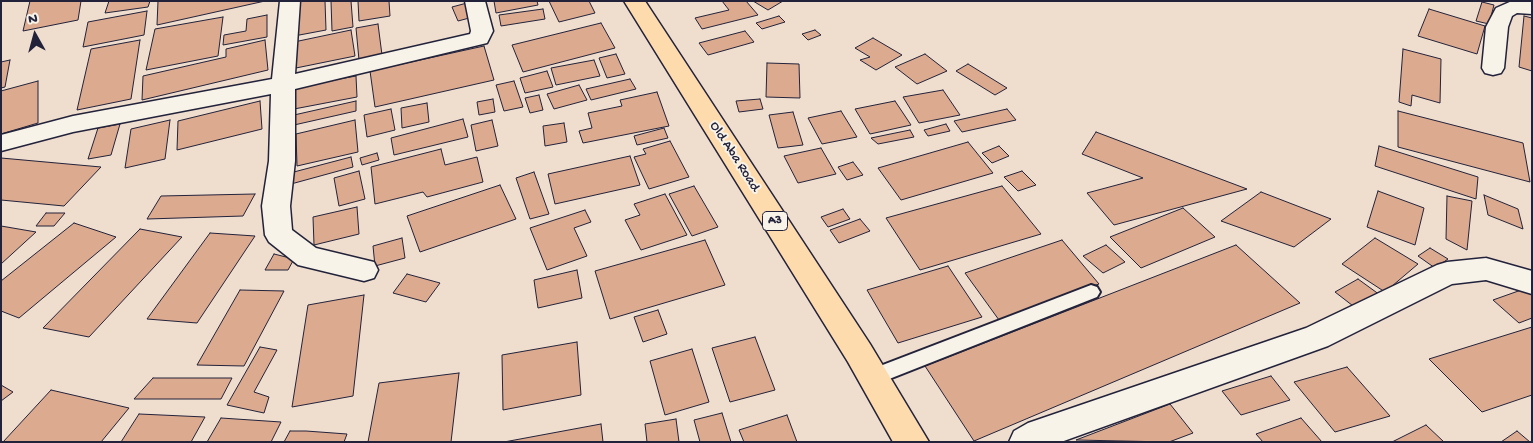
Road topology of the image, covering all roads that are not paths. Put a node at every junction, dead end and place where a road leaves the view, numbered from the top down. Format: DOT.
graph roads {
  1 [pos="290,1"];
  2 [pos="475,1"];
  3 [pos="634,1"];
  4 [pos="1532,8"];
  5 [pos="1493,68"];
  6 [pos="283,84"];
  7 [pos="1,143"];
  8 [pos="364,270"];
  9 [pos="1532,283"];
  10 [pos="1091,292"];
  11 [pos="874,377"];
  12 [pos="912,442"];
  13 [pos="1026,442"];
  1 -- 6 [label="street"];
  2 -- 6 [label="street"];
  3 -- 11 [label="main road, Old Aba Road / A3"];
  4 -- 5 [label="street"];
  6 -- 7 [label="street"];
  6 -- 8 [label="street"];
  9 -- 13 [label="street"];
  10 -- 11 [label="lane"];
  11 -- 12 [label="main road, Old Aba Road / A3"];
}
